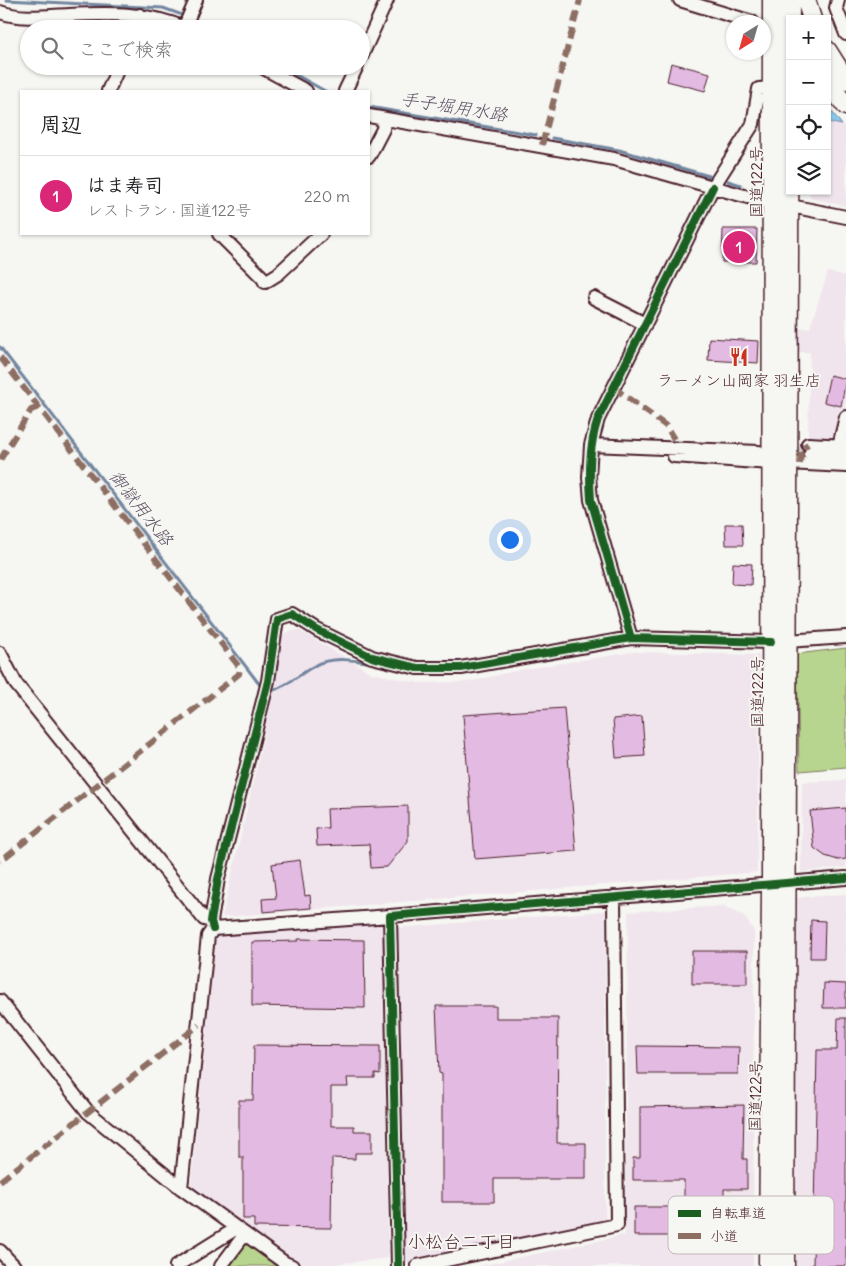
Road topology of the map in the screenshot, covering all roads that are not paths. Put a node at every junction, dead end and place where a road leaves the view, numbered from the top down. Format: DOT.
graph roads {
  1 [pos="196,0"];
  2 [pos="387,0"];
  3 [pos="680,0"];
  4 [pos="790,0"];
  5 [pos="806,0"];
  6 [pos="838,0"];
  7 [pos="772,1"];
  8 [pos="0,12"];
  9 [pos="140,15"];
  10 [pos="729,15"];
  11 [pos="769,15"];
  12 [pos="790,15"];
  13 [pos="811,15"];
  14 [pos="139,20"];
  15 [pos="163,20"];
  16 [pos="188,20"];
  17 [pos="786,26"];
  18 [pos="846,34"];
  19 [pos="370,37"];
  20 [pos="831,56"];
  21 [pos="769,60"];
  22 [pos="115,75"];
  23 [pos="277,75"];
  24 [pos="353,75"];
  25 [pos="846,80"];
  26 [pos="831,87"];
  27 [pos="770,88"];
  28 [pos="108,90"];
  29 [pos="304,90"];
  30 [pos="346,90"];
  31 [pos="789,105"];
  32 [pos="846,106"];
  33 [pos="370,116"];
  34 [pos="384,120"];
  35 [pos="370,154"];
  36 [pos="712,187"];
  37 [pos="770,202"];
  38 [pos="788,206"];
  39 [pos="846,217"];
  40 [pos="220,235"];
  41 [pos="320,235"];
  42 [pos="594,298"];
  43 [pos="645,324"];
  44 [pos="846,417"];
  45 [pos="591,445"];
  46 [pos="809,449"];
  47 [pos="844,449"];
  48 [pos="772,459"];
  49 [pos="846,466"];
  50 [pos="846,637"];
  51 [pos="631,638"];
  52 [pos="779,641"];
  53 [pos="0,653"];
  54 [pos="846,878"];
  55 [pos="779,885"];
  56 [pos="614,897"];
  57 [pos="390,916"];
  58 [pos="212,925"];
  59 [pos="0,1001"];
  60 [pos="181,1188"];
  61 [pos="770,1196"];
  62 [pos="784,1196"];
  63 [pos="241,1231"];
  64 [pos="0,1251"];
  65 [pos="14,1266"];
  66 [pos="176,1266"];
  67 [pos="221,1266"];
  68 [pos="292,1266"];
  69 [pos="398,1266"];
  70 [pos="417,1266"];
  1 -- 16 [label="street"];
  2 -- 19 [label="street"];
  3 -- 10 [label="street"];
  4 -- 12 [label="highway, 国道122号"];
  5 -- 13 [label="highway"];
  6 -- 18 [label="street"];
  7 -- 11 [label="highway, 国道122号"];
  7 -- 17 [label="highway"];
  8 -- 9 [label="street"];
  9 -- 14 [label="street"];
  9 -- 15 [label="street"];
  20 -- 25 [label="highway"];
  21 -- 27 [label="highway, 国道122号"];
  22 -- 28 [label="street"];
  23 -- 29 [label="street"];
  24 -- 30 [label="street"];
  26 -- 32 [label="highway"];
  27 -- 36 [label="street"];
  27 -- 37 [label="highway, 国道122号"];
  31 -- 38 [label="highway, 国道122号"];
  33 -- 34 [label="street"];
  34 -- 35 [label="street"];
  34 -- 36 [label="street"];
  36 -- 37 [label="street"];
  36 -- 43 [label="street"];
  37 -- 38 [label="street"];
  37 -- 48 [label="highway, 国道122号"];
  38 -- 39 [label="street"];
  38 -- 48 [label="highway, 国道122号"];
  40 -- 41 [label="street"];
  42 -- 43 [label="street"];
  43 -- 45 [label="street"];
  44 -- 47 [label="street"];
  45 -- 48 [label="street"];
  45 -- 51 [label="street"];
  46 -- 47 [label="street"];
  48 -- 49 [label="street"];
  48 -- 52 [label="highway, 国道122号"];
  50 -- 52 [label="street"];
  51 -- 52 [label="street"];
  51 -- 58 [label="street"];
  52 -- 55 [label="highway, 国道122号"];
  53 -- 58 [label="street"];
  54 -- 55 [label="street"];
  55 -- 56 [label="street"];
  55 -- 61 [label="highway, 国道122号"];
  55 -- 62 [label="highway, 国道122号"];
  56 -- 57 [label="street"];
  56 -- 70 [label="street"];
  57 -- 58 [label="street"];
  57 -- 69 [label="street"];
  58 -- 60 [label="street"];
  59 -- 60 [label="street"];
  60 -- 63 [label="street"];
  63 -- 66 [label="street"];
  63 -- 67 [label="street"];
  63 -- 68 [label="street"];
  64 -- 65 [label="street"];
}
